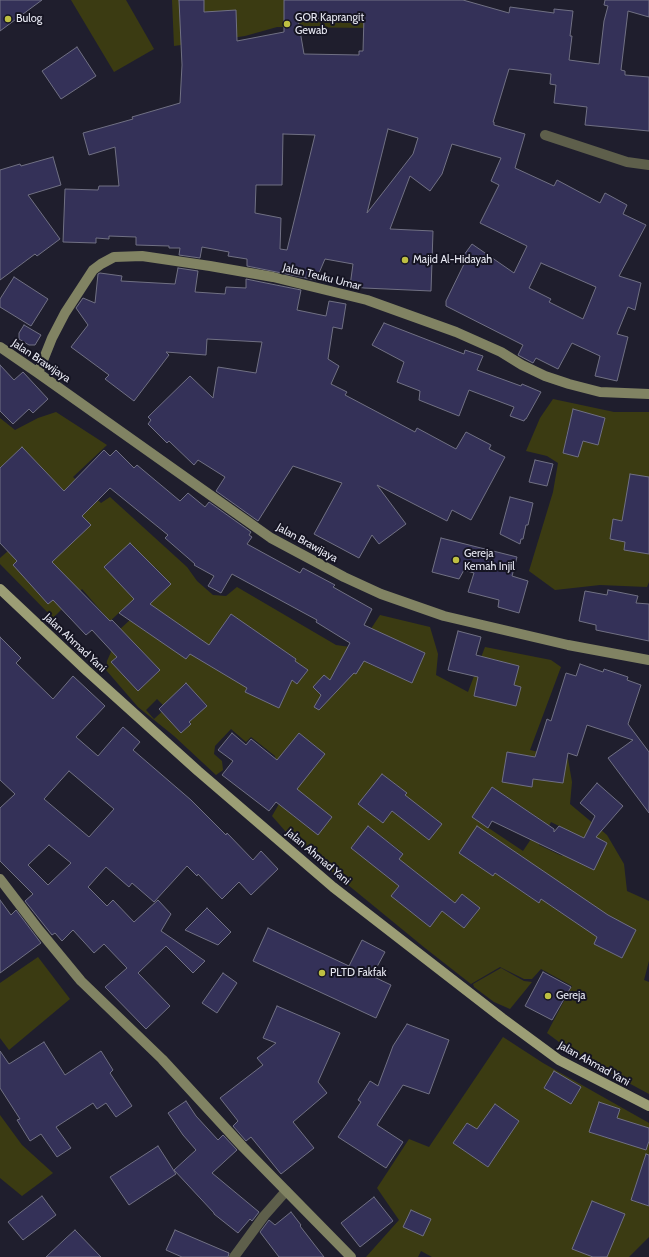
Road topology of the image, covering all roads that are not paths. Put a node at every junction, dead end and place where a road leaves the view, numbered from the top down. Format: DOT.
graph roads {
  1 [pos="545,135"];
  2 [pos="649,165"];
  3 [pos="0,347"];
  4 [pos="38,373"];
  5 [pos="649,394"];
  6 [pos="0,588"];
  7 [pos="649,660"];
  8 [pos="0,879"];
  9 [pos="649,1106"];
  10 [pos="286,1191"];
  11 [pos="234,1257"];
  12 [pos="351,1257"];
  1 -- 2 [label="street"];
  3 -- 4 [label="main road, Jalan Brawijaya"];
  4 -- 5 [label="main road, Jalan Teuku Umar"];
  4 -- 7 [label="main road, Jalan Brawijaya"];
  6 -- 9 [label="main road, Jalan Ahmad Yani"];
  8 -- 10 [label="main road"];
  10 -- 11 [label="street"];
  10 -- 12 [label="main road"];
}
